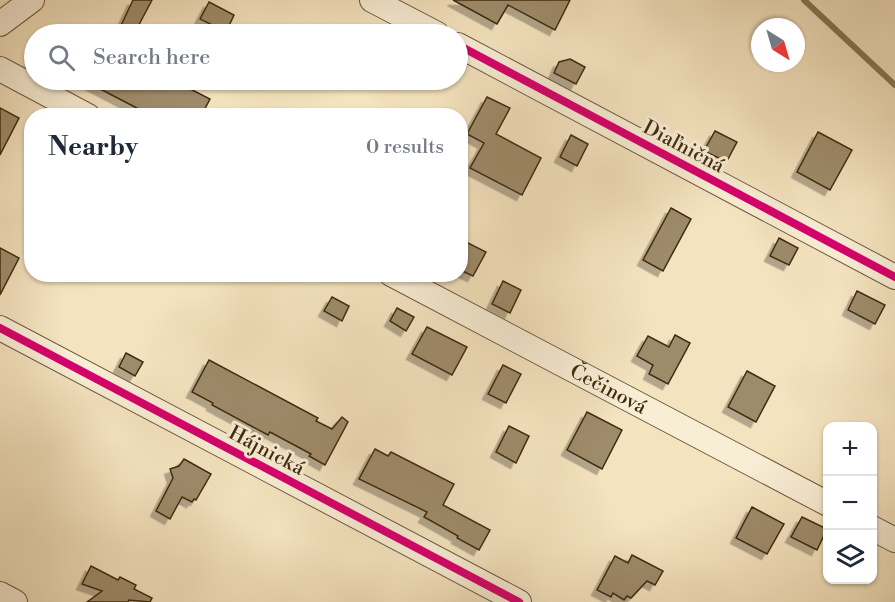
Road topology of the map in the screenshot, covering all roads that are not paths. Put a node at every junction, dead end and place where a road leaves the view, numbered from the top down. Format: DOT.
graph roads {
  1 [pos="32,0"];
  2 [pos="372,0"];
  3 [pos="0,24"];
  4 [pos="418,24"];
  5 [pos="468,50"];
  6 [pos="0,69"];
  7 [pos="24,82"];
  8 [pos="39,90"];
  9 [pos="73,108"];
  10 [pos="895,277"];
  11 [pos="406,282"];
  12 [pos="0,328"];
  13 [pos="823,501"];
  14 [pos="877,530"];
  15 [pos="895,540"];
  16 [pos="0,594"];
  17 [pos="15,602"];
  18 [pos="519,602"];
  1 -- 3 [label="street"];
  2 -- 4 [label="street"];
  5 -- 10 [label="street, Diaľničná"];
  6 -- 7 [label="street"];
  8 -- 9 [label="street"];
  11 -- 13 [label="street, Čečinová"];
  12 -- 18 [label="street, Hájnická"];
  14 -- 15 [label="street"];
  16 -- 17 [label="street"];
}
